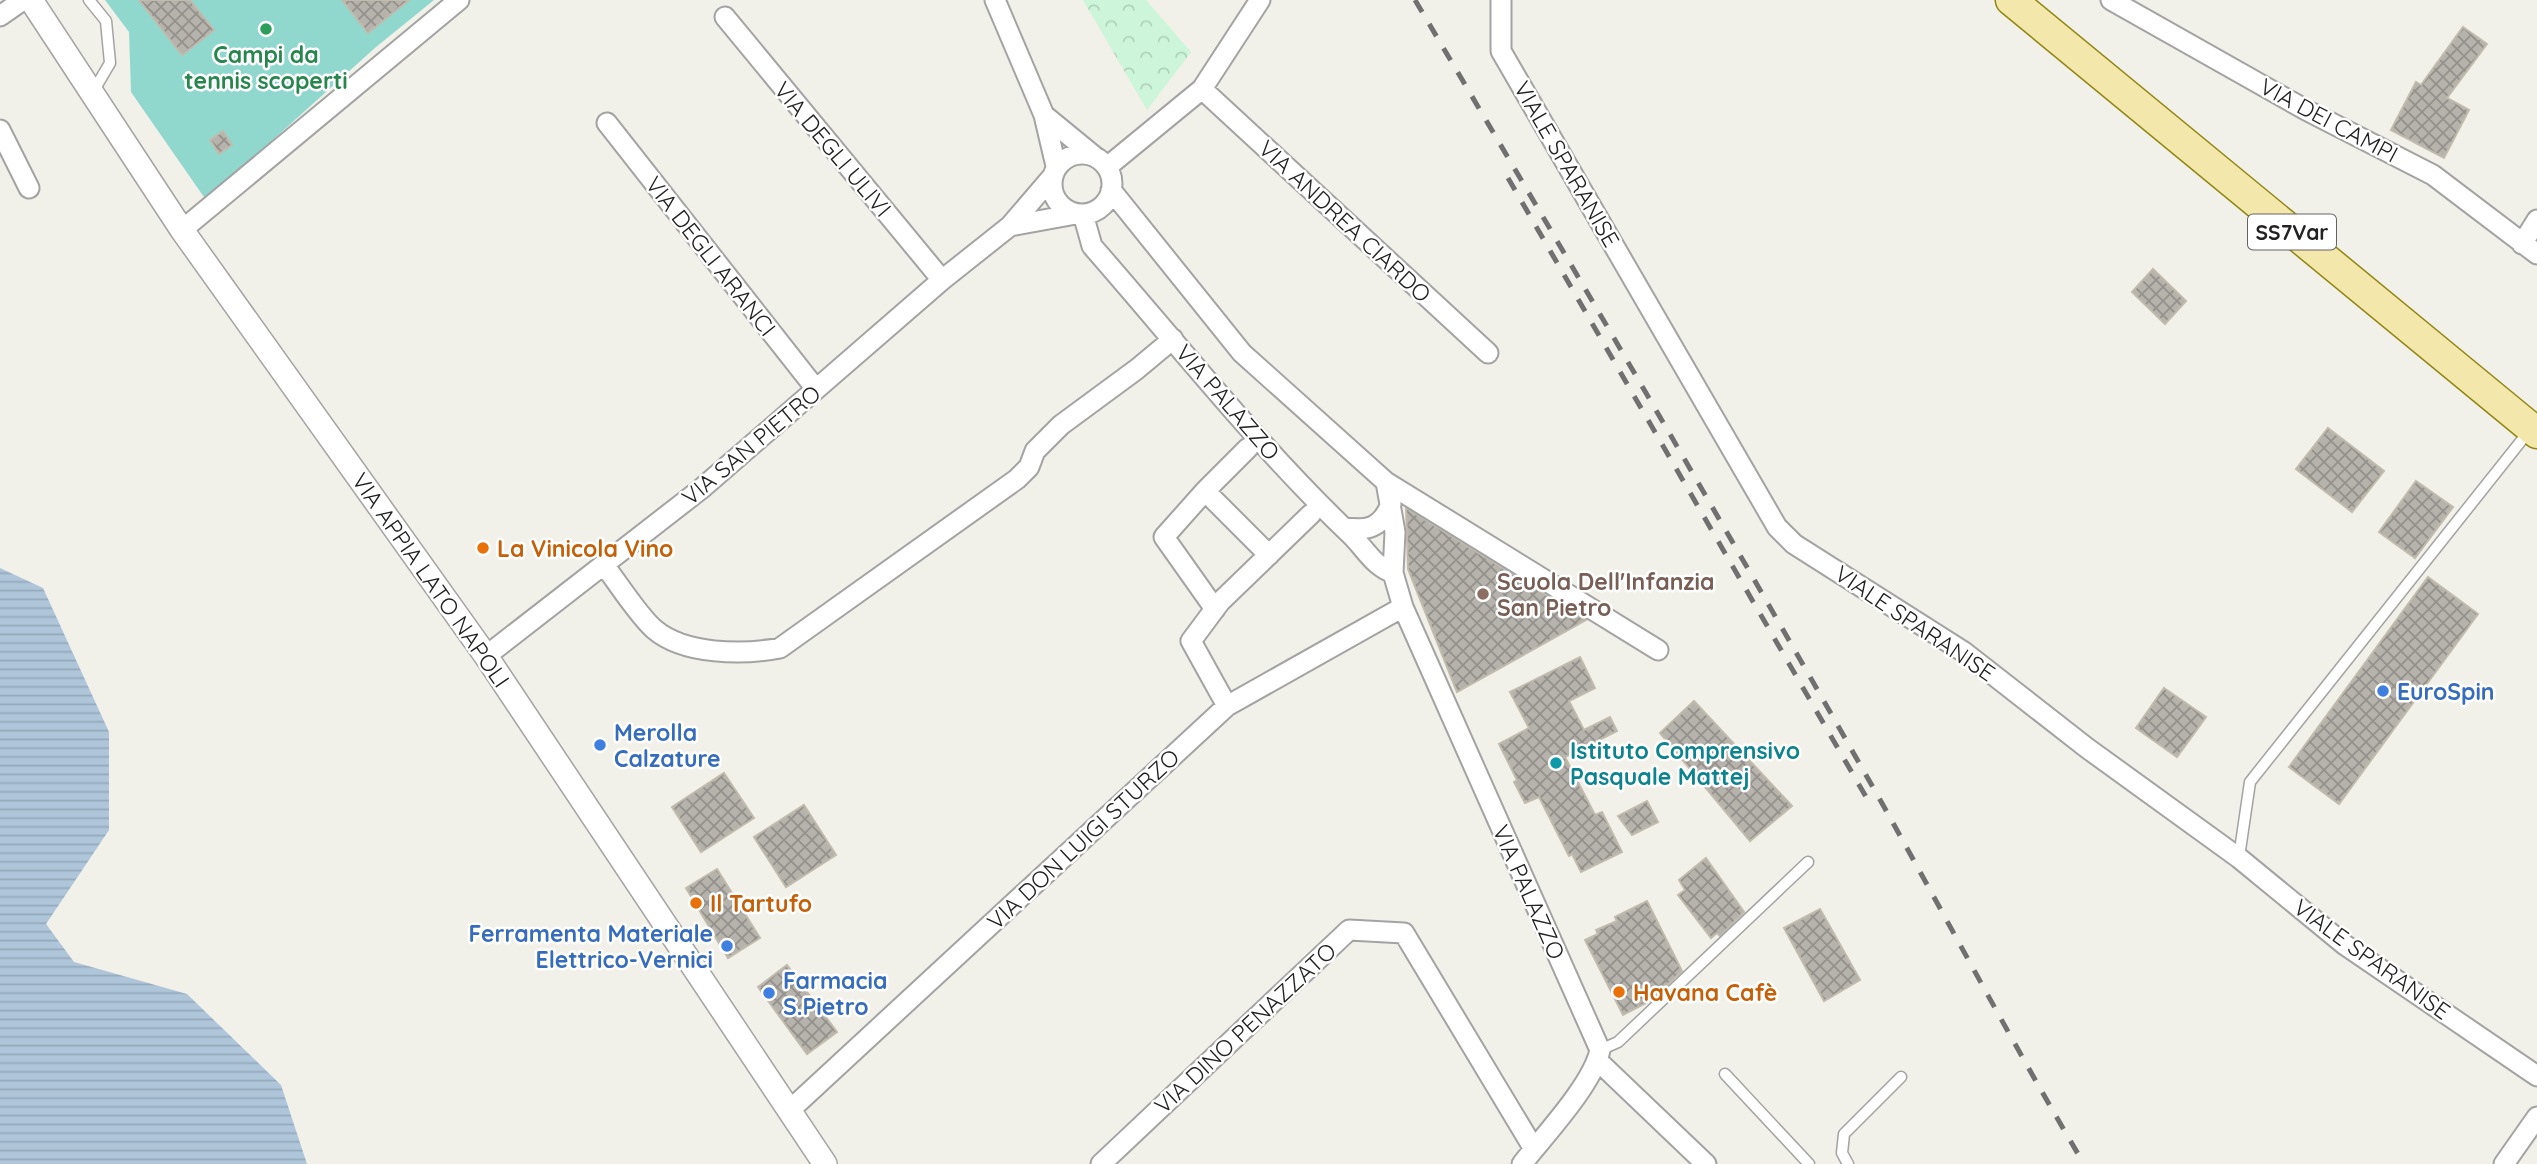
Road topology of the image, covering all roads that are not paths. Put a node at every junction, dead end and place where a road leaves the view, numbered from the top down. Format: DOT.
graph roads {
  1 [pos="23,0"];
  2 [pos="31,0"];
  3 [pos="89,0"];
  4 [pos="459,0"];
  5 [pos="995,0"];
  6 [pos="1260,0"];
  7 [pos="1501,0"];
  8 [pos="2011,0"];
  9 [pos="2111,0"];
  10 [pos="0,16"];
  11 [pos="724,18"];
  12 [pos="1202,89"];
  13 [pos="92,93"];
  14 [pos="1044,115"];
  15 [pos="607,122"];
  16 [pos="0,130"];
  17 [pos="1100,161"];
  18 [pos="1054,172"];
  19 [pos="29,188"];
  20 [pos="1111,190"];
  21 [pos="1080,214"];
  22 [pos="2537,220"];
  23 [pos="1010,226"];
  24 [pos="182,230"];
  25 [pos="2529,249"];
  26 [pos="942,281"];
  27 [pos="1173,339"];
  28 [pos="1488,353"];
  29 [pos="816,389"];
  30 [pos="2534,430"];
  31 [pos="1248,448"];
  32 [pos="1386,482"];
  33 [pos="1205,491"];
  34 [pos="1391,504"];
  35 [pos="1311,514"];
  36 [pos="1343,527"];
  37 [pos="1269,555"];
  38 [pos="604,565"];
  39 [pos="1393,573"];
  40 [pos="1403,607"];
  41 [pos="1215,609"];
  42 [pos="1658,650"];
  43 [pos="486,656"];
  44 [pos="1227,706"];
  45 [pos="2239,858"];
  46 [pos="1808,862"];
  47 [pos="1599,1055"];
  48 [pos="1725,1074"];
  49 [pos="2537,1076"];
  50 [pos="1901,1077"];
  51 [pos="790,1110"];
  52 [pos="2537,1117"];
  53 [pos="1528,1156"];
  54 [pos="825,1164"];
  55 [pos="1101,1164"];
  56 [pos="1706,1164"];
  57 [pos="1810,1164"];
  58 [pos="1847,1164"];
  59 [pos="2504,1164"];
  1 -- 10 [label="street"];
  2 -- 13 [label="street, VIA APPIA LATO NAPOLI"];
  3 -- 13 [label="lane"];
  4 -- 24 [label="street"];
  5 -- 14 [label="street"];
  6 -- 12 [label="street"];
  7 -- 45 [label="street, VIALE SPARANISE"];
  8 -- 30 [label="main road, SS7Var"];
  9 -- 25 [label="street, VIA DEI CAMPI"];
  11 -- 26 [label="street, VIA DEGLI ULIVI"];
  12 -- 17 [label="street"];
  12 -- 28 [label="street, VIA ANDREA CIARDO"];
  13 -- 24 [label="street, VIA APPIA LATO NAPOLI"];
  14 -- 17 [label="street"];
  14 -- 18 [label="street"];
  15 -- 29 [label="street, VIA DEGLI ARANCI"];
  16 -- 19 [label="street"];
  17 -- 18 [label="street"];
  17 -- 20 [label="street"];
  18 -- 21 [label="street"];
  18 -- 23 [label="street, VIA SAN PIETRO"];
  20 -- 21 [label="street"];
  20 -- 32 [label="street"];
  21 -- 23 [label="street, VIA SAN PIETRO"];
  21 -- 27 [label="street, VIA PALAZZO"];
  22 -- 25 [label="street"];
  23 -- 26 [label="street, VIA SAN PIETRO"];
  24 -- 43 [label="street, VIA APPIA LATO NAPOLI"];
  26 -- 29 [label="street, VIA SAN PIETRO"];
  27 -- 36 [label="street, VIA PALAZZO"];
  27 -- 38 [label="street"];
  29 -- 38 [label="street, VIA SAN PIETRO"];
  30 -- 45 [label="lane"];
  31 -- 33 [label="street"];
  32 -- 34 [label="street, VIA PALAZZO"];
  32 -- 42 [label="street"];
  33 -- 37 [label="street"];
  33 -- 41 [label="street"];
  34 -- 36 [label="street"];
  34 -- 39 [label="street, VIA PALAZZO"];
  35 -- 37 [label="street"];
  36 -- 39 [label="street, VIA PALAZZO"];
  37 -- 41 [label="street"];
  38 -- 43 [label="street, VIA SAN PIETRO"];
  39 -- 40 [label="street, VIA PALAZZO"];
  40 -- 44 [label="street, VIA DON LUIGI STURZO"];
  40 -- 47 [label="street, VIA PALAZZO"];
  41 -- 44 [label="street"];
  43 -- 51 [label="street, VIA APPIA LATO NAPOLI"];
  44 -- 51 [label="street, VIA DON LUIGI STURZO"];
  45 -- 49 [label="street, VIALE SPARANISE"];
  46 -- 47 [label="lane"];
  47 -- 53 [label="street"];
  47 -- 56 [label="street"];
  48 -- 57 [label="lane"];
  50 -- 58 [label="lane"];
  51 -- 54 [label="street, VIA APPIA LATO NAPOLI"];
  52 -- 59 [label="street"];
  53 -- 55 [label="street, VIA DINO PENAZZATO"];
}
